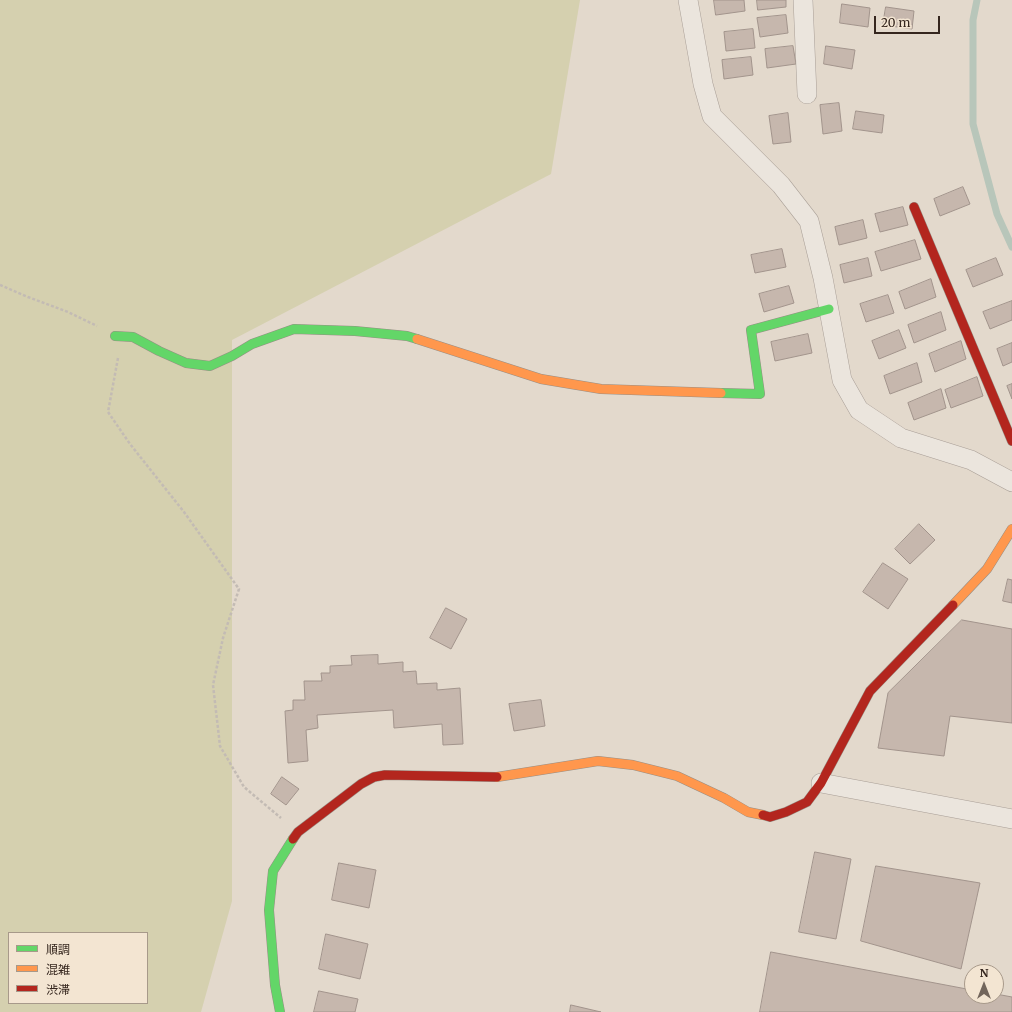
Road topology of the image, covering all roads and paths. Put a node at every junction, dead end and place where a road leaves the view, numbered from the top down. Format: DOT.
graph roads {
  1 [pos="688,0"];
  2 [pos="803,0"];
  3 [pos="807,94"];
  4 [pos="914,207"];
  5 [pos="0,284"];
  6 [pos="829,309"];
  7 [pos="116,336"];
  8 [pos="1012,441"];
  9 [pos="1012,482"];
  10 [pos="1012,529"];
  11 [pos="821,783"];
  12 [pos="1012,819"];
  13 [pos="298,832"];
  14 [pos="280,1012"];
  1 -- 6 [label="street"];
  2 -- 3 [label="street"];
  4 -- 8 [label="street"];
  5 -- 7 [label="path"];
  6 -- 7 [label="street"];
  6 -- 9 [label="street"];
  7 -- 13 [label="path"];
  10 -- 11 [label="street"];
  11 -- 12 [label="street"];
  11 -- 13 [label="street"];
  13 -- 14 [label="street"];
}
